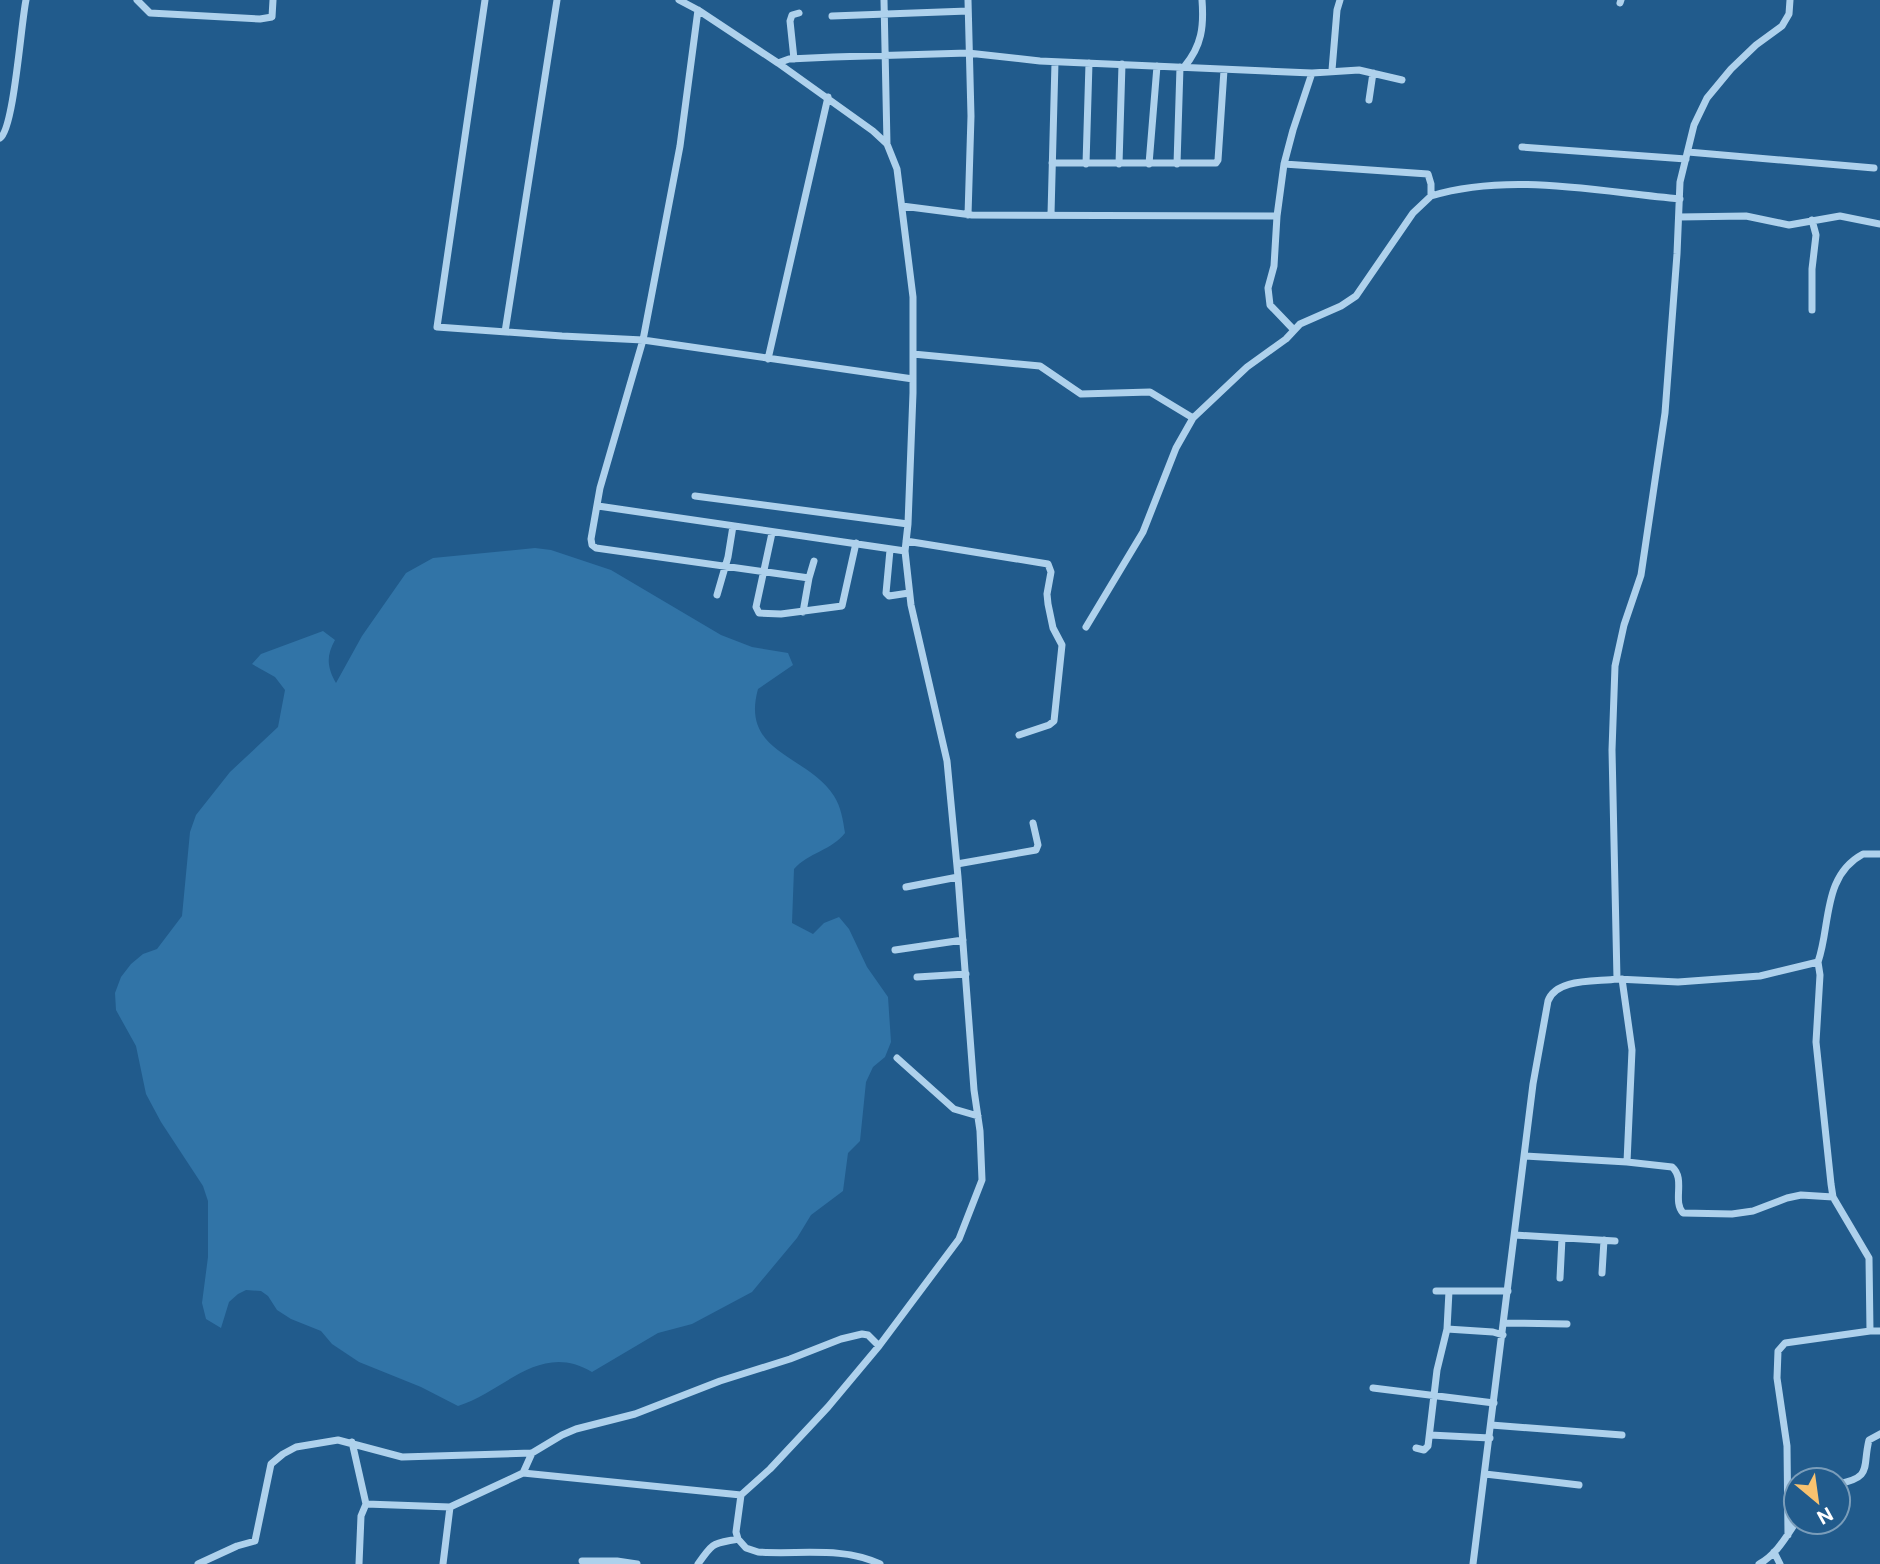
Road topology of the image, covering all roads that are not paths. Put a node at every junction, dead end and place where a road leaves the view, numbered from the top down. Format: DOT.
graph roads {
  1 [pos="26,0"];
  2 [pos="136,0"];
  3 [pos="273,0"];
  4 [pos="485,0"];
  5 [pos="557,0"];
  6 [pos="679,0"];
  7 [pos="884,0"];
  8 [pos="968,0"];
  9 [pos="1202,0"];
  10 [pos="1340,0"];
  11 [pos="1790,0"];
  12 [pos="698,10"];
  13 [pos="968,11"];
  14 [pos="799,13"];
  15 [pos="884,14"];
  16 [pos="832,16"];
  17 [pos="968,53"];
  18 [pos="884,55"];
  19 [pos="794,59"];
  20 [pos="1055,62"];
  21 [pos="778,63"];
  22 [pos="1089,63"];
  23 [pos="1122,64"];
  24 [pos="1157,66"];
  25 [pos="1182,67"];
  26 [pos="1224,70"];
  27 [pos="1332,70"];
  28 [pos="1312,73"];
  29 [pos="1373,73"];
  30 [pos="1402,79"];
  31 [pos="828,97"];
  32 [pos="1369,100"];
  33 [pos="0,138"];
  34 [pos="887,144"];
  35 [pos="1522,147"];
  36 [pos="1687,155"];
  37 [pos="1052,163"];
  38 [pos="1086,164"];
  39 [pos="1119,164"];
  40 [pos="1149,164"];
  41 [pos="1177,164"];
  42 [pos="1284,164"];
  43 [pos="1874,169"];
  44 [pos="1431,196"];
  45 [pos="1680,199"];
  46 [pos="902,206"];
  47 [pos="1051,214"];
  48 [pos="968,215"];
  49 [pos="1277,216"];
  50 [pos="1679,217"];
  51 [pos="1812,220"];
  52 [pos="1880,224"];
  53 [pos="1812,310"];
  54 [pos="1293,330"];
  55 [pos="505,332"];
  56 [pos="643,340"];
  57 [pos="913,354"];
  58 [pos="768,359"];
  59 [pos="913,379"];
  60 [pos="1193,418"];
  61 [pos="695,496"];
  62 [pos="598,506"];
  63 [pos="908,524"];
  64 [pos="733,526"];
  65 [pos="772,533"];
  66 [pos="906,541"];
  67 [pos="856,543"];
  68 [pos="890,550"];
  69 [pos="905,551"];
  70 [pos="814,561"];
  71 [pos="724,566"];
  72 [pos="763,572"];
  73 [pos="809,578"];
  74 [pos="909,593"];
  75 [pos="717,594"];
  76 [pos="803,612"];
  77 [pos="1086,627"];
  78 [pos="1019,735"];
  79 [pos="1033,823"];
  80 [pos="1880,854"];
  81 [pos="957,864"];
  82 [pos="958,877"];
  83 [pos="906,887"];
  84 [pos="963,940"];
  85 [pos="895,950"];
  86 [pos="1818,962"];
  87 [pos="966,974"];
  88 [pos="917,977"];
  89 [pos="1619,979"];
  90 [pos="897,1058"];
  91 [pos="978,1116"];
  92 [pos="1525,1156"];
  93 [pos="1627,1162"];
  94 [pos="1833,1197"];
  95 [pos="1515,1235"];
  96 [pos="1562,1238"];
  97 [pos="1604,1240"];
  98 [pos="1615,1241"];
  99 [pos="1880,1256"];
  100 [pos="1869,1258"];
  101 [pos="1602,1273"];
  102 [pos="1560,1278"];
  103 [pos="1449,1290"];
  104 [pos="1437,1291"];
  105 [pos="1508,1291"];
  106 [pos="1504,1323"];
  107 [pos="1567,1324"];
  108 [pos="1447,1329"];
  109 [pos="1870,1331"];
  110 [pos="1880,1331"];
  111 [pos="1503,1335"];
  112 [pos="879,1346"];
  113 [pos="1373,1388"];
  114 [pos="1434,1397"];
  115 [pos="1494,1403"];
  116 [pos="1491,1425"];
  117 [pos="1880,1434"];
  118 [pos="1430,1435"];
  119 [pos="1622,1435"];
  120 [pos="1489,1438"];
  121 [pos="352,1442"];
  122 [pos="1416,1448"];
  123 [pos="532,1452"];
  124 [pos="1787,1466"];
  125 [pos="523,1473"];
  126 [pos="1485,1474"];
  127 [pos="1852,1481"];
  128 [pos="1580,1485"];
  129 [pos="741,1495"];
  130 [pos="366,1504"];
  131 [pos="450,1507"];
  132 [pos="1787,1536"];
  133 [pos="738,1539"];
  134 [pos="1774,1552"];
  135 [pos="582,1561"];
  136 [pos="198,1564"];
  137 [pos="359,1564"];
  138 [pos="443,1564"];
  139 [pos="637,1564"];
  140 [pos="698,1564"];
  141 [pos="880,1564"];
  142 [pos="1473,1564"];
  143 [pos="1759,1564"];
  144 [pos="1780,1564"];
  1 -- 33 [label="street"];
  2 -- 3 [label="street"];
  4 -- 55 [label="street"];
  5 -- 55 [label="street"];
  6 -- 12 [label="street"];
  7 -- 15 [label="street"];
  8 -- 13 [label="street"];
  9 -- 25 [label="street"];
  10 -- 27 [label="street"];
  11 -- 36 [label="street"];
  12 -- 21 [label="street"];
  12 -- 56 [label="street"];
  13 -- 15 [label="street"];
  13 -- 17 [label="street"];
  14 -- 19 [label="street"];
  15 -- 16 [label="street"];
  15 -- 18 [label="street"];
  17 -- 18 [label="street"];
  17 -- 20 [label="street"];
  17 -- 48 [label="street"];
  18 -- 19 [label="street"];
  18 -- 34 [label="street"];
  19 -- 21 [label="street"];
  20 -- 22 [label="street"];
  20 -- 37 [label="street"];
  21 -- 31 [label="street"];
  22 -- 23 [label="street"];
  22 -- 38 [label="street"];
  23 -- 24 [label="street"];
  23 -- 39 [label="street"];
  24 -- 25 [label="street"];
  24 -- 40 [label="street"];
  25 -- 26 [label="street"];
  25 -- 41 [label="street"];
  26 -- 28 [label="street"];
  26 -- 41 [label="street"];
  27 -- 28 [label="street"];
  27 -- 29 [label="street"];
  28 -- 42 [label="street"];
  29 -- 30 [label="street"];
  29 -- 32 [label="street"];
  31 -- 34 [label="street"];
  31 -- 58 [label="street"];
  34 -- 46 [label="street"];
  35 -- 36 [label="street"];
  36 -- 43 [label="street"];
  36 -- 45 [label="street"];
  37 -- 38 [label="street"];
  37 -- 47 [label="street"];
  38 -- 39 [label="street"];
  39 -- 40 [label="street"];
  40 -- 41 [label="street"];
  42 -- 44 [label="street"];
  42 -- 49 [label="street"];
  44 -- 45 [label="street"];
  44 -- 54 [label="street"];
  45 -- 50 [label="street"];
  46 -- 48 [label="street"];
  46 -- 57 [label="street"];
  47 -- 48 [label="street"];
  47 -- 49 [label="street"];
  49 -- 54 [label="street"];
  50 -- 51 [label="street"];
  50 -- 89 [label="street"];
  51 -- 52 [label="street"];
  51 -- 53 [label="street"];
  54 -- 60 [label="street"];
  55 -- 56 [label="street"];
  56 -- 58 [label="street"];
  56 -- 62 [label="street"];
  57 -- 59 [label="street"];
  57 -- 60 [label="street"];
  58 -- 59 [label="street"];
  59 -- 63 [label="street"];
  60 -- 77 [label="street"];
  61 -- 63 [label="street"];
  62 -- 64 [label="street"];
  62 -- 71 [label="street"];
  63 -- 66 [label="street"];
  64 -- 65 [label="street"];
  64 -- 71 [label="street"];
  65 -- 67 [label="street"];
  65 -- 72 [label="street"];
  66 -- 69 [label="street"];
  66 -- 78 [label="street"];
  67 -- 68 [label="street"];
  67 -- 76 [label="street"];
  68 -- 69 [label="street"];
  68 -- 74 [label="street"];
  69 -- 74 [label="street"];
  70 -- 73 [label="street"];
  71 -- 72 [label="street"];
  71 -- 75 [label="street"];
  72 -- 73 [label="street"];
  72 -- 76 [label="street"];
  73 -- 76 [label="street"];
  74 -- 81 [label="street"];
  79 -- 81 [label="street"];
  80 -- 86 [label="street"];
  81 -- 82 [label="street"];
  82 -- 83 [label="street"];
  82 -- 84 [label="street"];
  84 -- 85 [label="street"];
  84 -- 87 [label="street"];
  86 -- 89 [label="street"];
  86 -- 94 [label="street"];
  87 -- 88 [label="street"];
  87 -- 91 [label="street"];
  89 -- 92 [label="street"];
  89 -- 93 [label="street"];
  90 -- 91 [label="street"];
  91 -- 112 [label="street"];
  92 -- 93 [label="street"];
  92 -- 95 [label="street"];
  93 -- 94 [label="street"];
  94 -- 100 [label="street"];
  95 -- 96 [label="street"];
  95 -- 105 [label="street"];
  96 -- 97 [label="street"];
  96 -- 102 [label="street"];
  97 -- 98 [label="street"];
  97 -- 101 [label="street"];
  99 -- 100 [label="street"];
  100 -- 109 [label="street"];
  103 -- 104 [label="street"];
  103 -- 105 [label="street"];
  103 -- 108 [label="street"];
  105 -- 106 [label="street"];
  106 -- 107 [label="street"];
  106 -- 111 [label="street"];
  108 -- 111 [label="street"];
  108 -- 114 [label="street"];
  109 -- 110 [label="street"];
  109 -- 124 [label="street"];
  111 -- 115 [label="street"];
  112 -- 123 [label="street"];
  112 -- 129 [label="street"];
  113 -- 114 [label="street"];
  114 -- 115 [label="street"];
  114 -- 118 [label="street"];
  115 -- 116 [label="street"];
  116 -- 119 [label="street"];
  116 -- 120 [label="street"];
  117 -- 127 [label="street"];
  118 -- 120 [label="street"];
  118 -- 122 [label="street"];
  120 -- 126 [label="street"];
  121 -- 123 [label="street"];
  121 -- 130 [label="street"];
  121 -- 136 [label="street"];
  123 -- 125 [label="street"];
  125 -- 129 [label="street"];
  125 -- 131 [label="street"];
  126 -- 128 [label="street"];
  126 -- 142 [label="street"];
  129 -- 133 [label="street"];
  130 -- 131 [label="street"];
  130 -- 137 [label="street"];
  131 -- 138 [label="street"];
  132 -- 134 [label="street"];
  133 -- 140 [label="street"];
  133 -- 141 [label="street"];
  134 -- 143 [label="street"];
  134 -- 144 [label="street"];
  135 -- 139 [label="street"];
}
